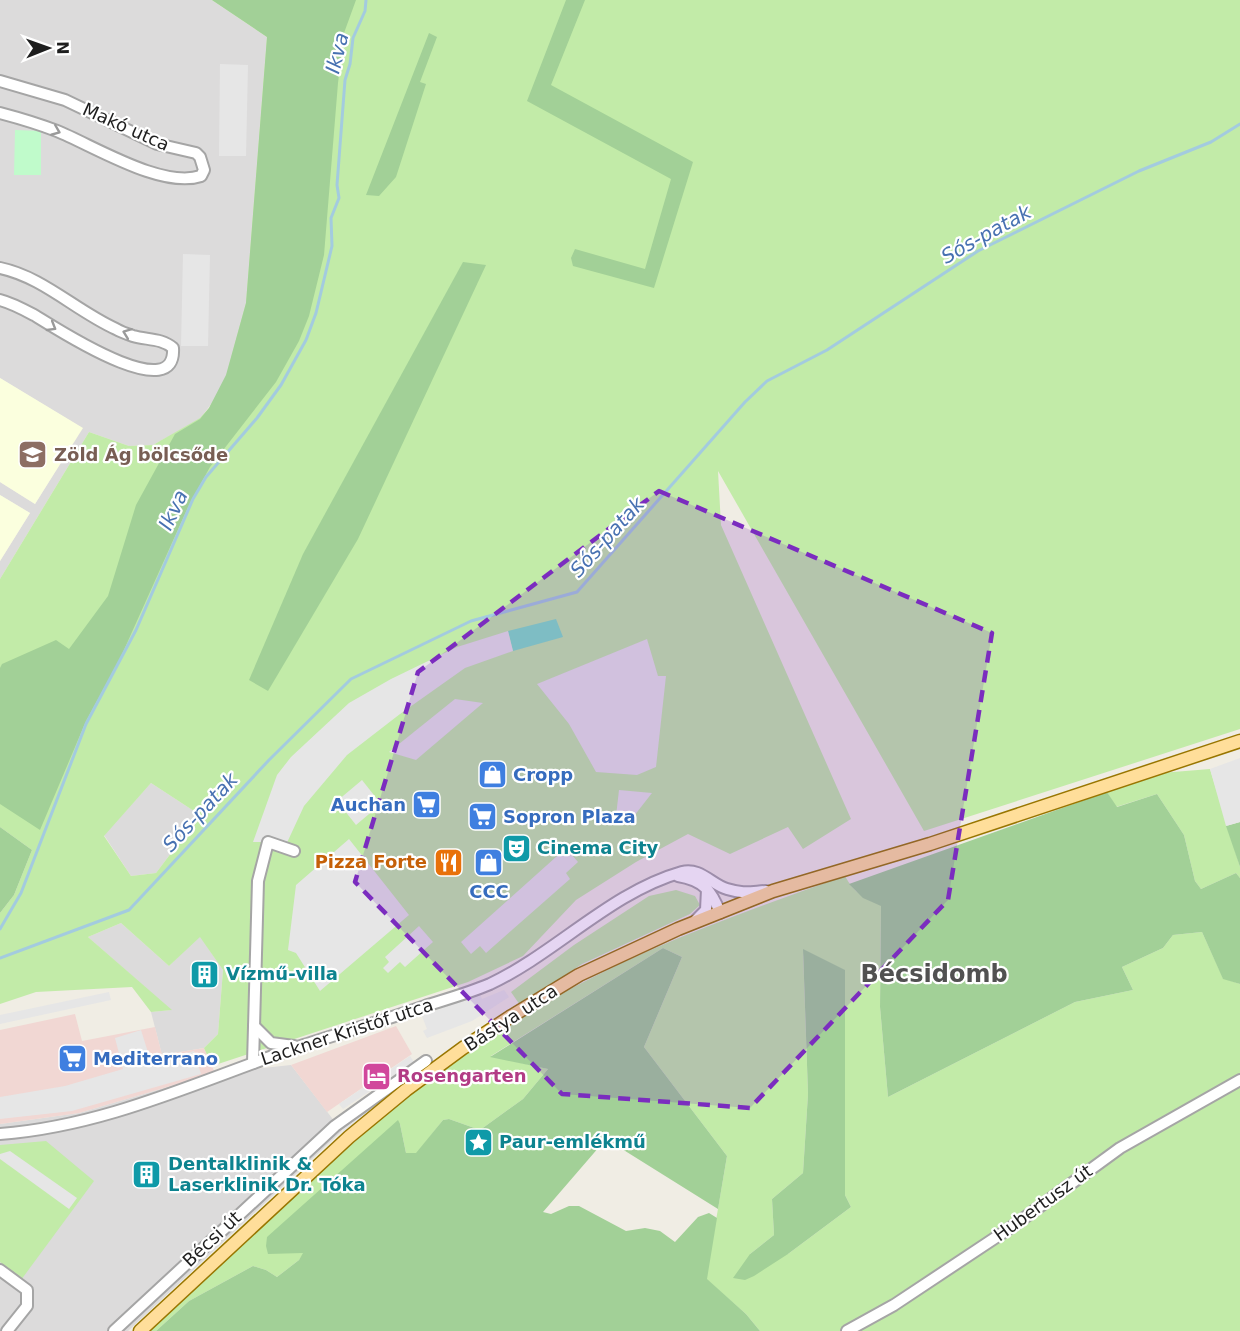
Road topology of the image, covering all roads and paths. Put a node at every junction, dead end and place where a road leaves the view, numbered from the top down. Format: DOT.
graph roads {
  1 [pos="0,81"];
  2 [pos="0,113"];
  3 [pos="0,268"];
  4 [pos="0,300"];
  5 [pos="1240,741"];
  6 [pos="294,851"];
  7 [pos="710,885"];
  8 [pos="772,891"];
  9 [pos="720,913"];
  10 [pos="687,926"];
  11 [pos="254,1026"];
  12 [pos="303,1046"];
  13 [pos="426,1060"];
  14 [pos="253,1063"];
  15 [pos="1240,1080"];
  16 [pos="0,1134"];
  17 [pos="0,1270"];
  18 [pos="7,1331"];
  19 [pos="114,1331"];
  20 [pos="140,1331"];
  21 [pos="847,1331"];
  2 -- 1 [label="street, Makó utca, one-way"];
  4 -- 3 [label="street, one-way"];
  5 -- 8 [label="main road, Bástya utca"];
  6 -- 11 [label="street"];
  7 -- 8 [label="street, Lackner Kristóf utca"];
  7 -- 9 [label="street"];
  7 -- 10 [label="street"];
  7 -- 12 [label="street, Lackner Kristóf utca"];
  8 -- 9 [label="main road, Bástya utca"];
  9 -- 10 [label="main road, Bástya utca"];
  10 -- 20 [label="main road, Bástya utca"];
  11 -- 12 [label="street"];
  11 -- 14 [label="street"];
  12 -- 14 [label="street, Lackner Kristóf utca"];
  13 -- 19 [label="street, Bécsi út"];
  14 -- 16 [label="street, Lackner Kristóf utca"];
  15 -- 21 [label="street, Hubertusz út"];
  17 -- 18 [label="street"];
}
